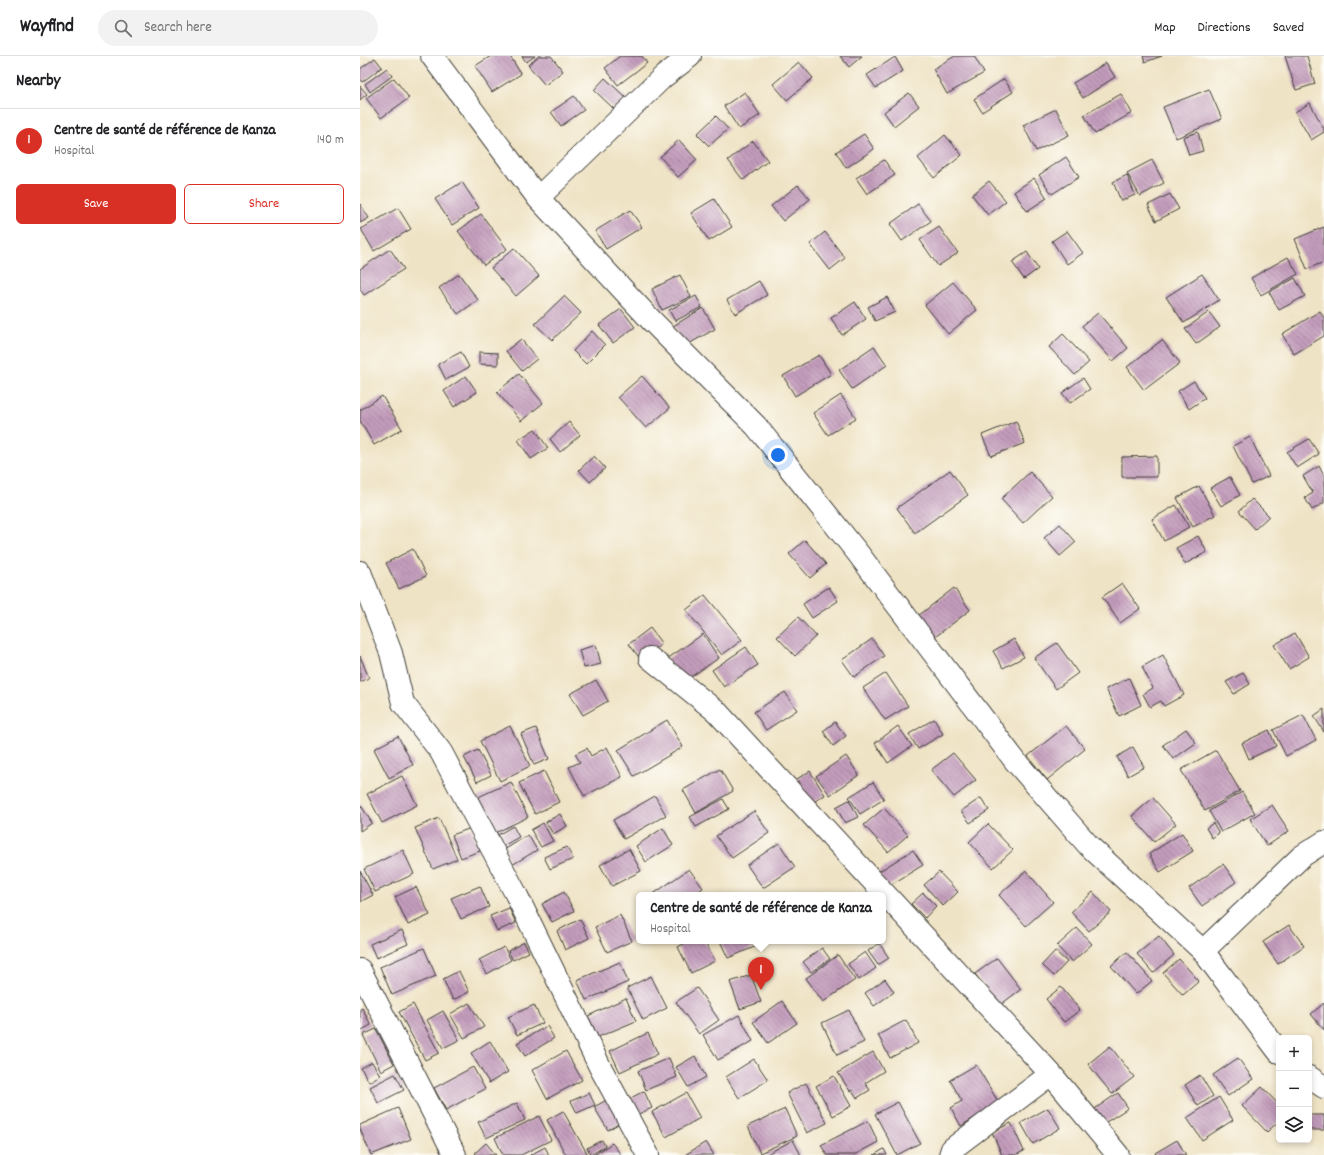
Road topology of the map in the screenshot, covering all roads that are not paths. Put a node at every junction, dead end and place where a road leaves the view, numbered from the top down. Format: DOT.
graph roads {
  1 [pos="432,56"];
  2 [pos="690,56"];
  3 [pos="538,198"];
  4 [pos="360,572"];
  5 [pos="650,658"];
  6 [pos="1324,842"];
  7 [pos="883,892"];
  8 [pos="886,895"];
  9 [pos="1203,952"];
  10 [pos="360,970"];
  11 [pos="1276,1048"];
  12 [pos="1051,1074"];
  13 [pos="1312,1079"];
  14 [pos="1324,1087"];
  15 [pos="455,1155"];
  16 [pos="648,1155"];
  17 [pos="950,1155"];
  18 [pos="1118,1155"];
  1 -- 3 [label="street"];
  2 -- 3 [label="street"];
  3 -- 9 [label="street"];
  4 -- 16 [label="street"];
  5 -- 7 [label="street"];
  6 -- 9 [label="street"];
  8 -- 12 [label="street"];
  9 -- 11 [label="street"];
  10 -- 15 [label="street"];
  12 -- 17 [label="street"];
  12 -- 18 [label="street"];
  13 -- 14 [label="street"];
}
